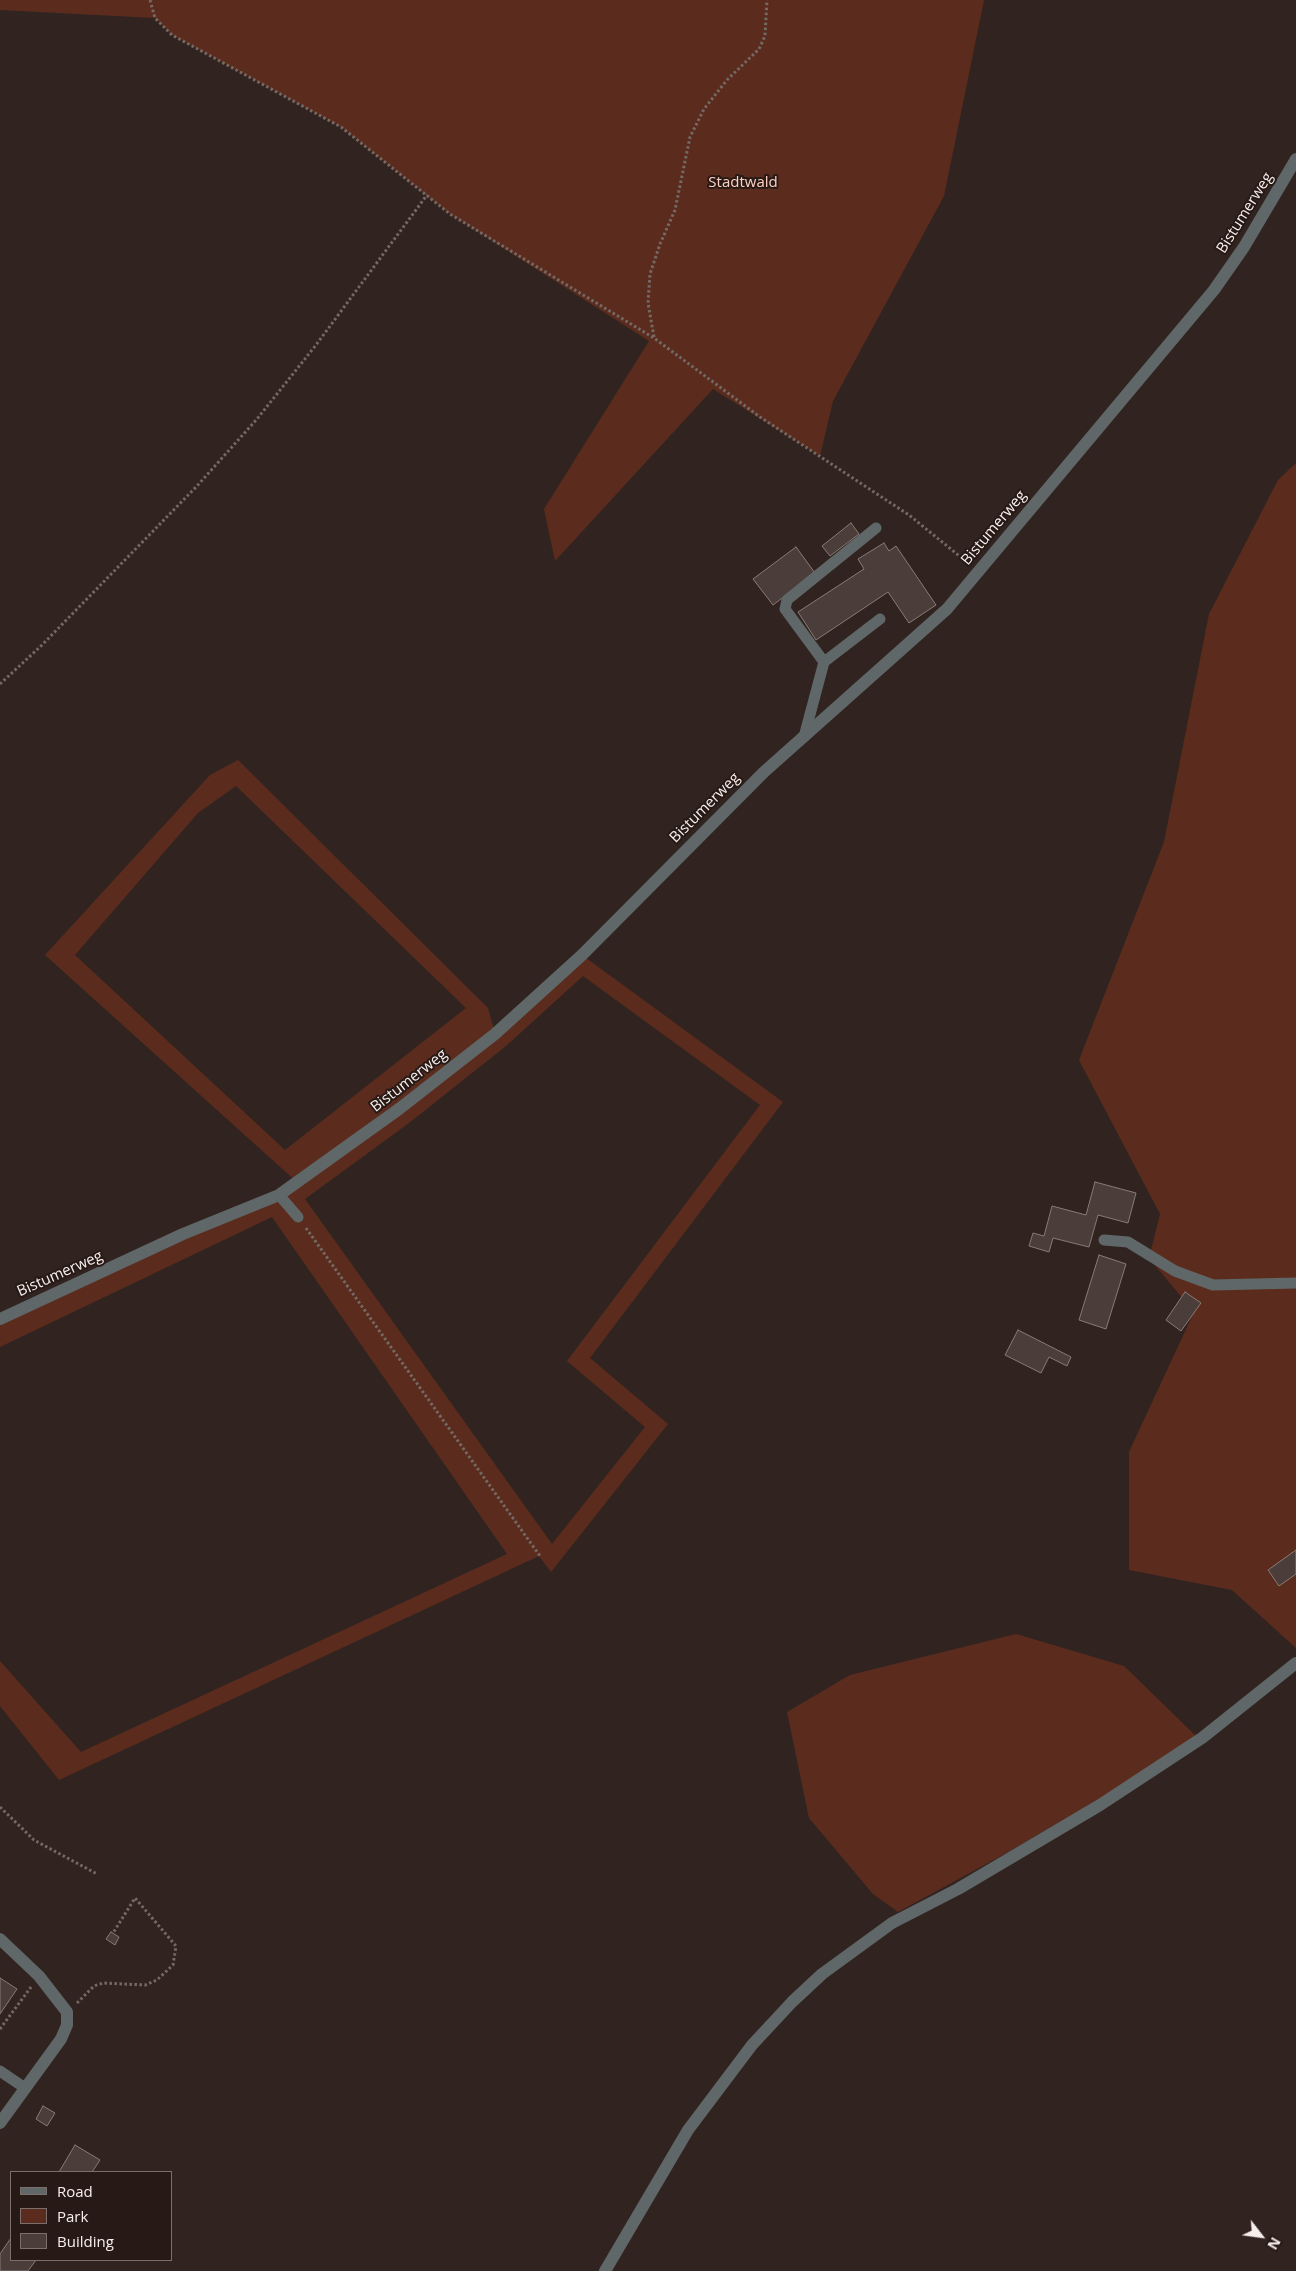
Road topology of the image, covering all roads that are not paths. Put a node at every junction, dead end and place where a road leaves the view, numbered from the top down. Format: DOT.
graph roads {
  1 [pos="1296,159"];
  2 [pos="876,528"];
  3 [pos="880,619"];
  4 [pos="824,662"];
  5 [pos="804,737"];
  6 [pos="279,1195"];
  7 [pos="298,1217"];
  8 [pos="1104,1240"];
  9 [pos="1296,1283"];
  10 [pos="0,1319"];
  11 [pos="1296,1663"];
  12 [pos="0,1939"];
  13 [pos="0,2071"];
  14 [pos="25,2088"];
  15 [pos="0,2123"];
  16 [pos="605,2271"];
  1 -- 5 [label="street, Bistumerweg"];
  2 -- 4 [label="lane"];
  3 -- 4 [label="lane"];
  4 -- 5 [label="lane"];
  5 -- 6 [label="street, Bistumerweg"];
  6 -- 7 [label="lane"];
  6 -- 10 [label="street, Bistumerweg"];
  8 -- 9 [label="lane"];
  11 -- 16 [label="street"];
  12 -- 14 [label="street"];
  13 -- 14 [label="lane"];
  14 -- 15 [label="street"];
}
